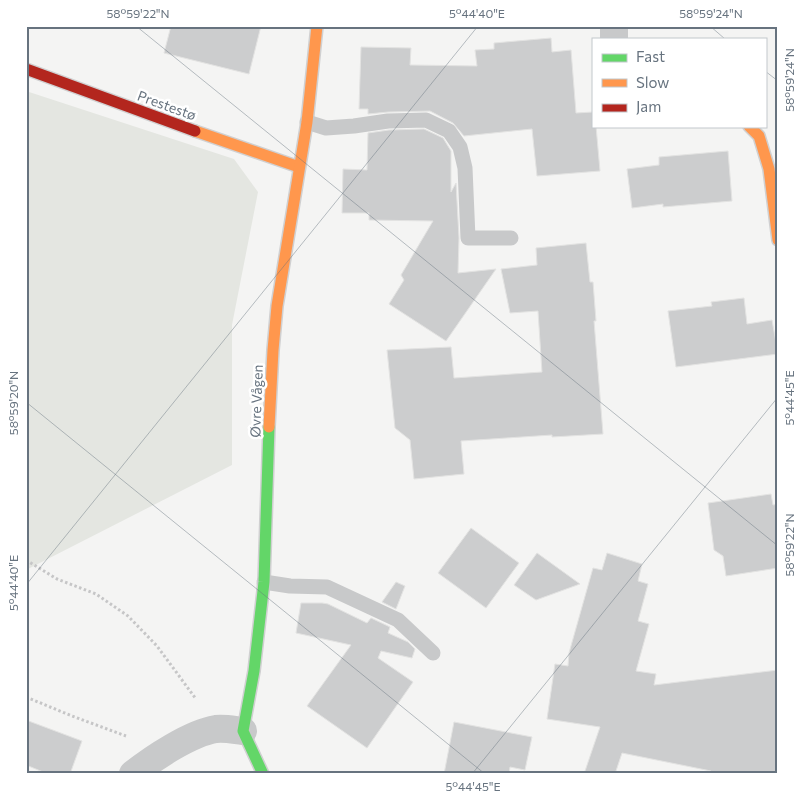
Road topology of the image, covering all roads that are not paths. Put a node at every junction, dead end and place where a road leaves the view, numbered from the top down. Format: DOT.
graph roads {
  1 [pos="317,26"];
  2 [pos="26,69"];
  3 [pos="307,122"];
  4 [pos="751,128"];
  5 [pos="299,168"];
  6 [pos="511,238"];
  7 [pos="778,240"];
  8 [pos="264,582"];
  9 [pos="433,653"];
  10 [pos="243,731"];
  11 [pos="133,774"];
  12 [pos="263,774"];
  1 -- 3 [label="street, Øvre Vågen"];
  2 -- 5 [label="street, Prestestø"];
  3 -- 5 [label="street, Øvre Vågen"];
  3 -- 6 [label="lane"];
  4 -- 7 [label="street"];
  5 -- 8 [label="street, Øvre Vågen"];
  8 -- 9 [label="lane"];
  8 -- 10 [label="street, Øvre Vågen"];
  10 -- 11 [label="street"];
  10 -- 12 [label="street"];
}
